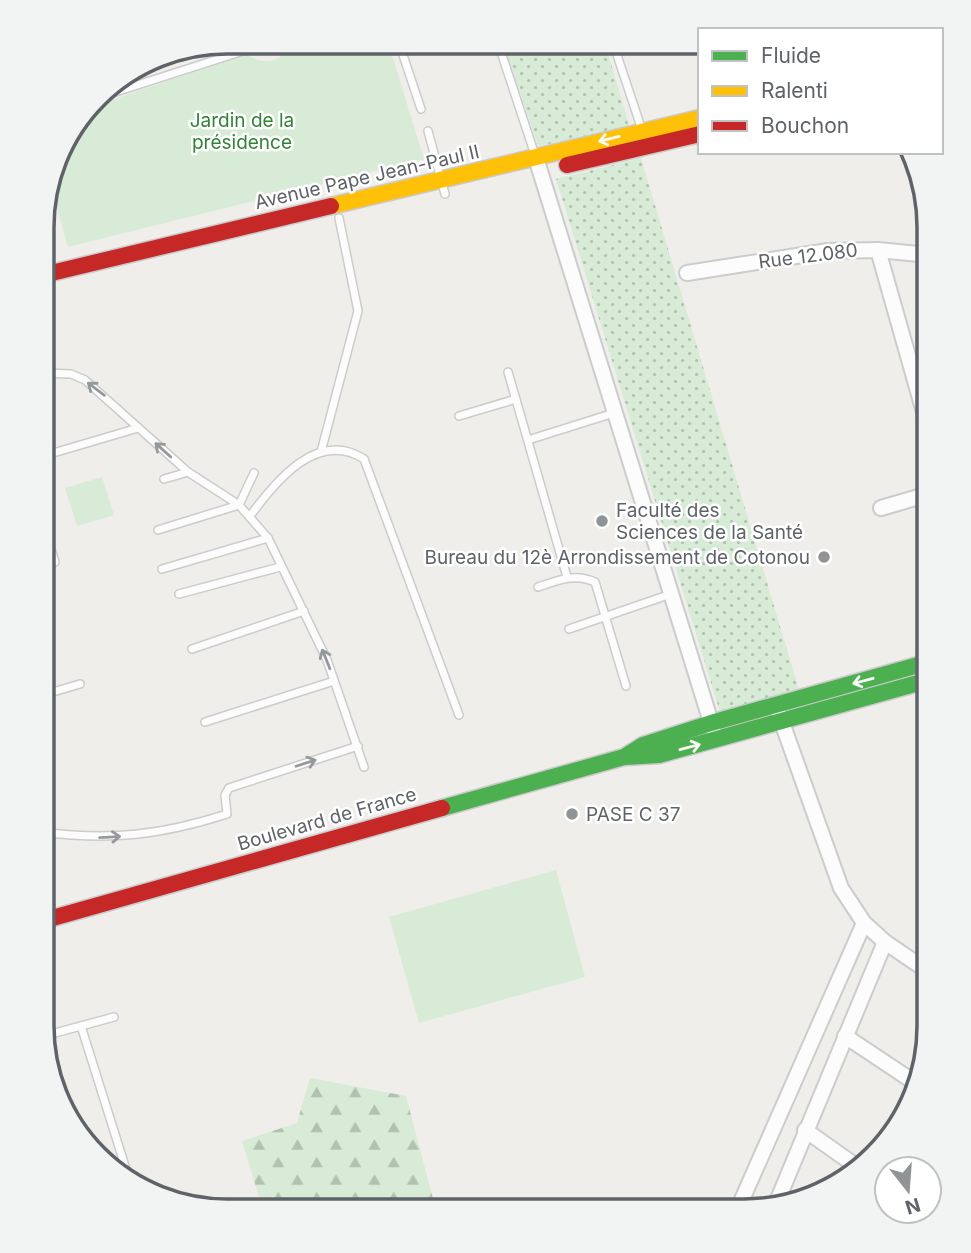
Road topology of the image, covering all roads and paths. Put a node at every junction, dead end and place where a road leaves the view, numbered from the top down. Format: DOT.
graph roads {
  1 [pos="233,54"];
  2 [pos="403,54"];
  3 [pos="502,54"];
  4 [pos="617,54"];
  5 [pos="124,88"];
  6 [pos="421,109"];
  7 [pos="698,118"];
  8 [pos="428,131"];
  9 [pos="642,131"];
  10 [pos="698,134"];
  11 [pos="538,165"];
  12 [pos="443,188"];
  13 [pos="339,218"];
  14 [pos="878,250"];
  15 [pos="917,254"];
  16 [pos="54,273"];
  17 [pos="687,273"];
  18 [pos="54,285"];
  19 [pos="508,372"];
  20 [pos="54,373"];
  21 [pos="917,384"];
  22 [pos="516,399"];
  23 [pos="614,412"];
  24 [pos="459,416"];
  25 [pos="138,428"];
  26 [pos="528,440"];
  27 [pos="321,452"];
  28 [pos="54,453"];
  29 [pos="188,472"];
  30 [pos="254,473"];
  31 [pos="164,479"];
  32 [pos="917,498"];
  33 [pos="239,505"];
  34 [pos="881,508"];
  35 [pos="250,516"];
  36 [pos="158,530"];
  37 [pos="268,538"];
  38 [pos="54,559"];
  39 [pos="55,562"];
  40 [pos="281,567"];
  41 [pos="163,569"];
  42 [pos="567,577"];
  43 [pos="538,587"];
  44 [pos="179,594"];
  45 [pos="671,594"];
  46 [pos="304,611"];
  47 [pos="606,617"];
  48 [pos="569,629"];
  49 [pos="192,649"];
  50 [pos="916,666"];
  51 [pos="334,681"];
  52 [pos="916,683"];
  53 [pos="80,684"];
  54 [pos="626,686"];
  55 [pos="54,692"];
  56 [pos="778,713"];
  57 [pos="459,715"];
  58 [pos="205,722"];
  59 [pos="711,723"];
  60 [pos="716,740"];
  61 [pos="358,746"];
  62 [pos="624,757"];
  63 [pos="365,767"];
  64 [pos="54,833"];
  65 [pos="54,917"];
  66 [pos="864,923"];
  67 [pos="885,942"];
  68 [pos="916,963"];
  69 [pos="114,1017"];
  70 [pos="81,1026"];
  71 [pos="55,1033"];
  72 [pos="845,1036"];
  73 [pos="909,1079"];
  74 [pos="804,1130"];
  75 [pos="850,1162"];
  76 [pos="125,1165"];
  77 [pos="780,1195"];
  78 [pos="742,1199"];
  1 -- 5 [label="lane"];
  2 -- 6 [label="lane"];
  3 -- 11 [label="lane"];
  4 -- 9 [label="lane"];
  7 -- 9 [label="main road, Avenue Pape Jean-Paul II"];
  8 -- 12 [label="lane"];
  9 -- 11 [label="main road, Avenue Pape Jean-Paul II, one-way"];
  10 -- 11 [label="main road, Avenue Pape Jean-Paul II"];
  11 -- 12 [label="main road, Avenue Pape Jean-Paul II"];
  11 -- 23 [label="street"];
  12 -- 13 [label="main road, Avenue Pape Jean-Paul II"];
  12 -- 16 [label="main road, Avenue Pape Jean-Paul II"];
  13 -- 18 [label="main road, Avenue Pape Jean-Paul II"];
  13 -- 27 [label="lane"];
  14 -- 15 [label="street, Rue 12.080"];
  14 -- 17 [label="street, Rue 12.080"];
  14 -- 21 [label="street"];
  19 -- 22 [label="lane"];
  25 -- 20 [label="lane, one-way"];
  22 -- 24 [label="lane"];
  22 -- 26 [label="lane"];
  23 -- 26 [label="lane"];
  23 -- 45 [label="street"];
  25 -- 28 [label="lane"];
  29 -- 25 [label="lane, one-way"];
  26 -- 42 [label="lane"];
  27 -- 35 [label="lane"];
  27 -- 57 [label="lane"];
  29 -- 31 [label="lane"];
  29 -- 33 [label="lane"];
  30 -- 33 [label="lane"];
  32 -- 34 [label="street"];
  33 -- 35 [label="lane"];
  33 -- 36 [label="lane"];
  35 -- 37 [label="lane"];
  37 -- 40 [label="lane"];
  37 -- 41 [label="lane"];
  38 -- 39 [label="lane"];
  40 -- 44 [label="lane"];
  40 -- 46 [label="lane"];
  42 -- 43 [label="lane"];
  42 -- 47 [label="lane"];
  45 -- 47 [label="lane"];
  45 -- 59 [label="street"];
  46 -- 49 [label="lane"];
  51 -- 46 [label="lane, one-way"];
  47 -- 48 [label="lane"];
  47 -- 54 [label="lane"];
  50 -- 56 [label="main road, Boulevard de France, one-way"];
  51 -- 58 [label="lane"];
  51 -- 61 [label="lane"];
  52 -- 56 [label="main road, Boulevard de France"];
  53 -- 55 [label="lane"];
  56 -- 59 [label="main road, Boulevard de France"];
  56 -- 60 [label="main road, Boulevard de France"];
  56 -- 66 [label="street"];
  59 -- 60 [label="street"];
  59 -- 62 [label="main road, Boulevard de France"];
  62 -- 60 [label="main road, Boulevard de France, one-way"];
  61 -- 63 [label="lane"];
  64 -- 61 [label="lane, one-way"];
  62 -- 65 [label="main road, Boulevard de France"];
  66 -- 67 [label="street"];
  66 -- 78 [label="street"];
  67 -- 68 [label="street"];
  67 -- 72 [label="street"];
  69 -- 70 [label="lane"];
  70 -- 71 [label="lane"];
  70 -- 76 [label="lane"];
  72 -- 73 [label="street"];
  72 -- 74 [label="street"];
  74 -- 75 [label="street"];
  74 -- 77 [label="street"];
}
